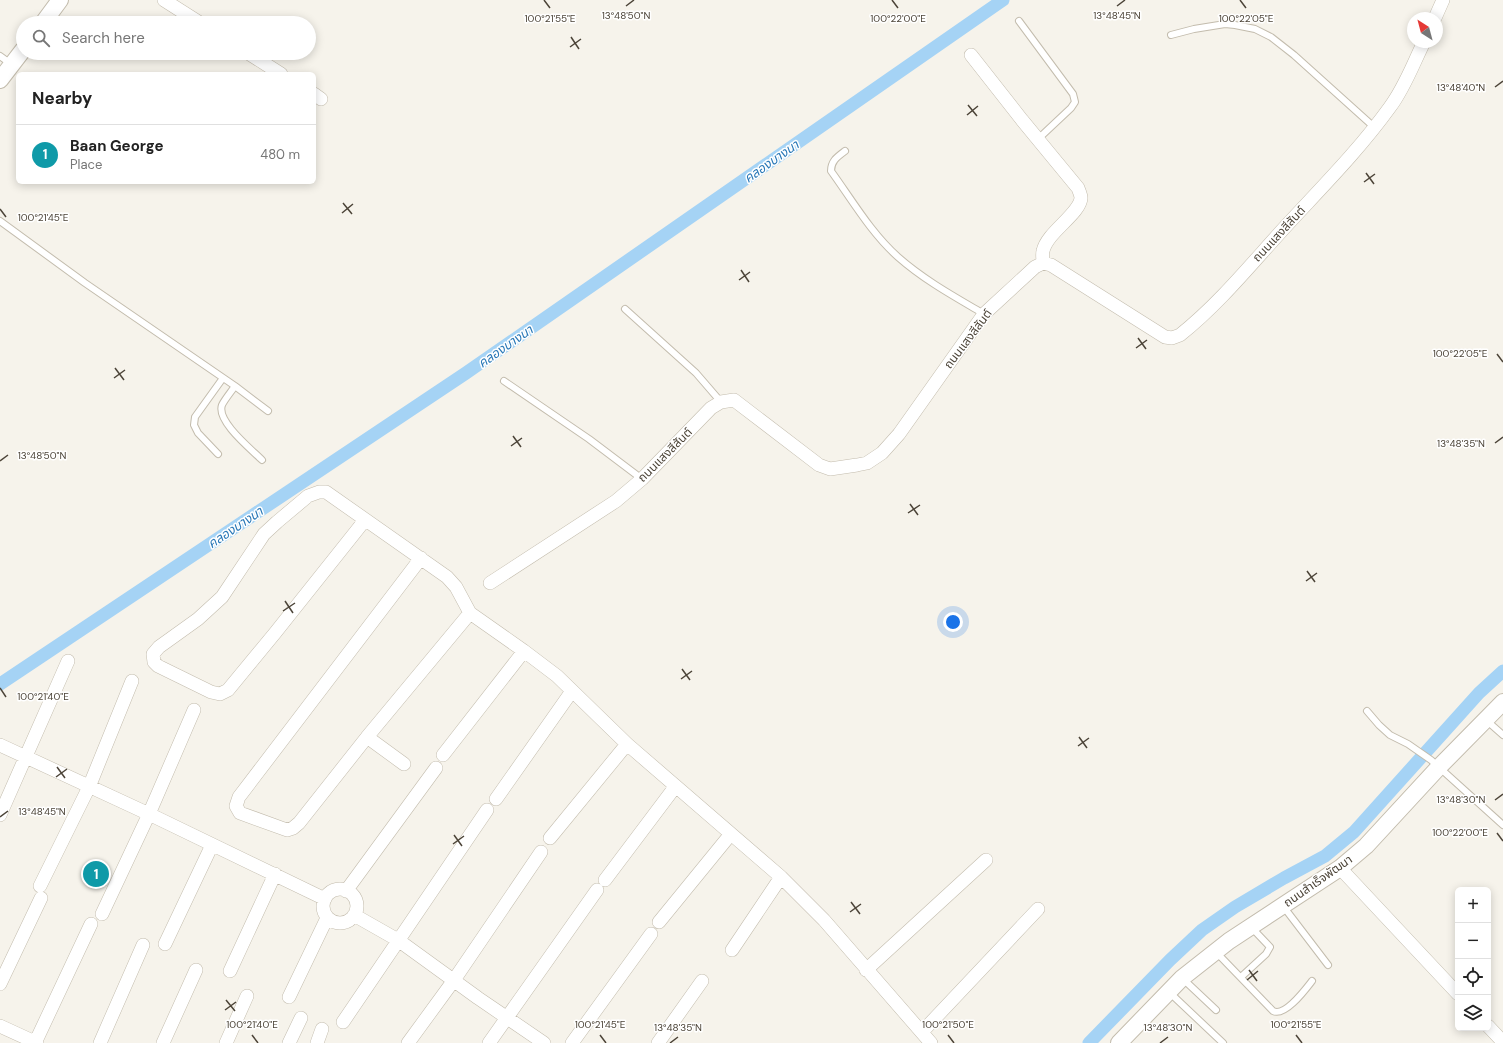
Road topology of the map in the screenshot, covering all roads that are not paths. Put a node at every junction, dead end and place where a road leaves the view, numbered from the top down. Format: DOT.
graph roads {
  1 [pos="60,0"];
  2 [pos="164,0"];
  3 [pos="1443,0"];
  4 [pos="1438,12"];
  5 [pos="48,16"];
  6 [pos="189,16"];
  7 [pos="1019,21"];
  8 [pos="1171,35"];
  9 [pos="1421,48"];
  10 [pos="16,54"];
  11 [pos="971,55"];
  12 [pos="6,60"];
  13 [pos="259,60"];
  14 [pos="278,72"];
  15 [pos="0,80"];
  16 [pos="1374,127"];
  17 [pos="1038,139"];
  18 [pos="845,151"];
  19 [pos="0,222"];
  20 [pos="1043,263"];
  21 [pos="626,309"];
  22 [pos="984,314"];
  23 [pos="223,378"];
  24 [pos="504,381"];
  25 [pos="235,386"];
  26 [pos="721,402"];
  27 [pos="268,411"];
  28 [pos="218,454"];
  29 [pos="262,460"];
  30 [pos="642,479"];
  31 [pos="365,520"];
  32 [pos="421,558"];
  33 [pos="490,583"];
  34 [pos="470,613"];
  35 [pos="524,651"];
  36 [pos="68,661"];
  37 [pos="132,681"];
  38 [pos="572,691"];
  39 [pos="1503,702"];
  40 [pos="194,710"];
  41 [pos="1367,711"];
  42 [pos="1486,720"];
  43 [pos="1503,735"];
  44 [pos="367,738"];
  45 [pos="627,744"];
  46 [pos="0,745"];
  47 [pos="443,755"];
  48 [pos="25,756"];
  49 [pos="404,764"];
  50 [pos="1435,764"];
  51 [pos="436,768"];
  52 [pos="88,787"];
  53 [pos="675,787"];
  54 [pos="496,799"];
  55 [pos="487,810"];
  56 [pos="149,814"];
  57 [pos="0,815"];
  58 [pos="1503,825"];
  59 [pos="730,835"];
  60 [pos="550,838"];
  61 [pos="212,845"];
  62 [pos="541,852"];
  63 [pos="986,860"];
  64 [pos="1340,868"];
  65 [pos="275,874"];
  66 [pos="781,878"];
  67 [pos="346,891"];
  68 [pos="325,899"];
  69 [pos="1283,906"];
  70 [pos="1038,909"];
  71 [pos="102,914"];
  72 [pos="354,915"];
  73 [pos="327,918"];
  74 [pos="659,922"];
  75 [pos="91,924"];
  76 [pos="1251,927"];
  77 [pos="651,934"];
  78 [pos="398,940"];
  79 [pos="165,944"];
  80 [pos="143,945"];
  81 [pos="732,950"];
  82 [pos="1216,952"];
  83 [pos="1328,965"];
  84 [pos="196,970"];
  85 [pos="866,970"];
  86 [pos="230,971"];
  87 [pos="1241,977"];
  88 [pos="1182,978"];
  89 [pos="454,980"];
  90 [pos="702,981"];
  91 [pos="1312,981"];
  92 [pos="0,984"];
  93 [pos="1455,991"];
  94 [pos="1169,992"];
  95 [pos="246,996"];
  96 [pos="289,997"];
  97 [pos="1216,1010"];
  98 [pos="301,1018"];
  99 [pos="508,1018"];
  100 [pos="343,1022"];
  101 [pos="0,1026"];
  102 [pos="322,1029"];
  103 [pos="1491,1029"];
  104 [pos="922,1032"];
  105 [pos="1503,1042"];
  106 [pos="36,1043"];
  107 [pos="100,1043"];
  108 [pos="163,1043"];
  109 [pos="226,1043"];
  110 [pos="289,1043"];
  111 [pos="317,1043"];
  112 [pos="408,1043"];
  113 [pos="489,1043"];
  114 [pos="544,1043"];
  115 [pos="572,1043"];
  116 [pos="658,1043"];
  117 [pos="931,1043"];
  118 [pos="1119,1043"];
  119 [pos="1223,1043"];
  1 -- 5 [label="street"];
  2 -- 6 [label="street"];
  3 -- 4 [label="street"];
  7 -- 17 [label="lane"];
  8 -- 16 [label="lane"];
  9 -- 16 [label="street, ถนนแสงสีสันต์"];
  10 -- 12 [label="street"];
  11 -- 17 [label="street"];
  12 -- 15 [label="street"];
  13 -- 14 [label="street"];
  16 -- 20 [label="street, ถนนแสงสีสันต์"];
  17 -- 20 [label="street"];
  18 -- 22 [label="lane"];
  19 -- 23 [label="lane"];
  20 -- 22 [label="street, ถนนแสงสีสันต์"];
  21 -- 26 [label="lane"];
  22 -- 26 [label="street, ถนนแสงสีสันต์"];
  23 -- 25 [label="lane"];
  23 -- 28 [label="lane"];
  24 -- 30 [label="lane"];
  25 -- 27 [label="lane"];
  25 -- 29 [label="lane"];
  26 -- 30 [label="street, ถนนแสงสีสันต์"];
  30 -- 33 [label="street, ถนนแสงสีสันต์"];
  31 -- 31 [label="street"];
  31 -- 32 [label="street"];
  32 -- 34 [label="street"];
  32 -- 44 [label="street"];
  34 -- 35 [label="street"];
  34 -- 44 [label="street"];
  35 -- 38 [label="street"];
  35 -- 47 [label="street"];
  36 -- 48 [label="street"];
  37 -- 52 [label="street"];
  38 -- 45 [label="street"];
  38 -- 54 [label="street"];
  39 -- 42 [label="street, ถนนสำเร็จพัฒนา"];
  40 -- 56 [label="street"];
  41 -- 50 [label="lane"];
  42 -- 43 [label="lane"];
  42 -- 50 [label="street, ถนนสำเร็จพัฒนา"];
  44 -- 49 [label="street"];
  45 -- 53 [label="street"];
  45 -- 60 [label="street"];
  46 -- 48 [label="street"];
  48 -- 52 [label="street"];
  48 -- 57 [label="street"];
  50 -- 58 [label="lane"];
  50 -- 64 [label="street, ถนนสำเร็จพัฒนา"];
  51 -- 67 [label="street"];
  52 -- 56 [label="street"];
  52 -- 92 [label="street"];
  53 -- 59 [label="street"];
  53 -- 99 [label="street"];
  55 -- 78 [label="street"];
  56 -- 61 [label="street"];
  56 -- 71 [label="street"];
  59 -- 66 [label="street"];
  59 -- 74 [label="street"];
  61 -- 65 [label="street"];
  61 -- 79 [label="street"];
  62 -- 89 [label="street"];
  63 -- 85 [label="street"];
  64 -- 69 [label="street, ถนนสำเร็จพัฒนา"];
  64 -- 93 [label="street"];
  65 -- 68 [label="street"];
  65 -- 86 [label="street"];
  66 -- 81 [label="street"];
  66 -- 85 [label="street"];
  67 -- 68 [label="street"];
  67 -- 72 [label="street"];
  68 -- 73 [label="street"];
  69 -- 76 [label="street, ถนนสำเร็จพัฒนา"];
  69 -- 83 [label="lane"];
  70 -- 104 [label="street"];
  72 -- 73 [label="street"];
  72 -- 78 [label="street"];
  73 -- 96 [label="street"];
  75 -- 106 [label="street"];
  76 -- 82 [label="street, ถนนสำเร็จพัฒนา"];
  76 -- 87 [label="lane"];
  77 -- 115 [label="street"];
  78 -- 89 [label="street"];
  78 -- 100 [label="street"];
  80 -- 107 [label="street"];
  82 -- 87 [label="lane"];
  82 -- 88 [label="street, ถนนสำเร็จพัฒนา"];
  84 -- 108 [label="street"];
  85 -- 104 [label="street"];
  87 -- 91 [label="lane"];
  88 -- 94 [label="street, ถนนสำเร็จพัฒนา"];
  88 -- 97 [label="lane"];
  89 -- 99 [label="street"];
  89 -- 112 [label="street"];
  90 -- 116 [label="street"];
  94 -- 118 [label="street, ถนนสำเร็จพัฒนา"];
  94 -- 119 [label="lane"];
  95 -- 109 [label="street"];
  98 -- 110 [label="street"];
  99 -- 113 [label="street"];
  99 -- 114 [label="street"];
  101 -- 106 [label="street"];
  102 -- 111 [label="street"];
  103 -- 105 [label="street"];
  104 -- 117 [label="street"];
}
